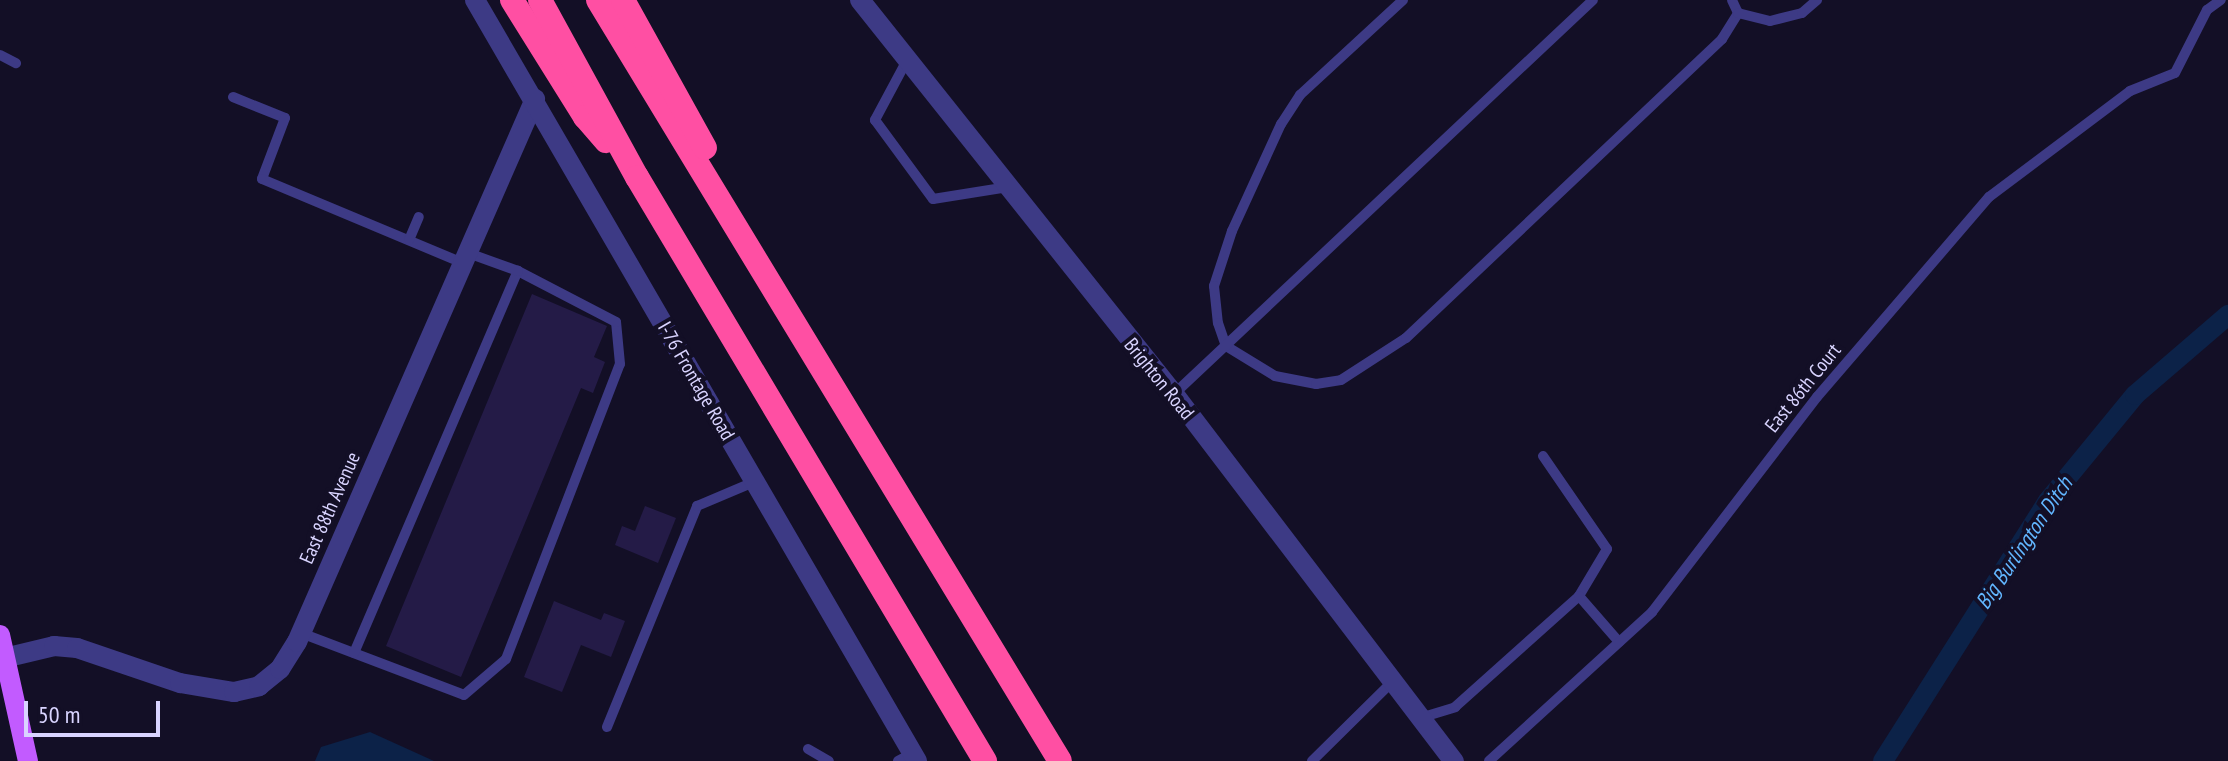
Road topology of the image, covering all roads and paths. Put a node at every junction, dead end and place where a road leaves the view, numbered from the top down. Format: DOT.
graph roads {
  1 [pos="475,0"];
  2 [pos="512,0"];
  3 [pos="540,0"];
  4 [pos="598,0"];
  5 [pos="623,0"];
  6 [pos="860,0"];
  7 [pos="1403,0"];
  8 [pos="1593,0"];
  9 [pos="1732,0"];
  10 [pos="1817,0"];
  11 [pos="2221,0"];
  12 [pos="1738,13"];
  13 [pos="0,55"];
  14 [pos="906,62"];
  15 [pos="16,63"];
  16 [pos="233,97"];
  17 [pos="535,99"];
  18 [pos="637,177"];
  19 [pos="1008,187"];
  20 [pos="419,217"];
  21 [pos="730,218"];
  22 [pos="409,240"];
  23 [pos="465,258"];
  24 [pos="518,271"];
  25 [pos="1226,346"];
  26 [pos="1174,394"];
  27 [pos="1543,456"];
  28 [pos="754,482"];
  29 [pos="1579,596"];
  30 [pos="301,633"];
  31 [pos="0,635"];
  32 [pos="1619,642"];
  33 [pos="354,653"];
  34 [pos="3,658"];
  35 [pos="1391,683"];
  36 [pos="1420,718"];
  37 [pos="607,727"];
  38 [pos="808,749"];
  39 [pos="909,758"];
  40 [pos="28,761"];
  41 [pos="829,761"];
  42 [pos="985,761"];
  43 [pos="1060,761"];
  44 [pos="1312,761"];
  45 [pos="1454,761"];
  46 [pos="1489,761"];
  1 -- 17 [label="street, I-76 Frontage Road"];
  2 -- 18 [label="highway"];
  3 -- 18 [label="highway"];
  4 -- 21 [label="highway"];
  5 -- 21 [label="highway"];
  6 -- 14 [label="street, Brighton Road"];
  7 -- 25 [label="lane"];
  8 -- 25 [label="lane"];
  9 -- 12 [label="lane"];
  10 -- 12 [label="lane"];
  11 -- 32 [label="lane, East 86th Court"];
  12 -- 25 [label="lane"];
  13 -- 15 [label="lane"];
  14 -- 19 [label="street, Brighton Road"];
  14 -- 19 [label="lane"];
  16 -- 22 [label="lane"];
  17 -- 23 [label="street, East 88th Avenue"];
  17 -- 28 [label="street, I-76 Frontage Road"];
  18 -- 42 [label="highway"];
  19 -- 26 [label="street, Brighton Road"];
  20 -- 22 [label="lane"];
  21 -- 43 [label="highway"];
  22 -- 23 [label="lane"];
  23 -- 24 [label="lane"];
  23 -- 30 [label="street, East 88th Avenue"];
  24 -- 33 [label="lane"];
  24 -- 33 [label="lane"];
  25 -- 26 [label="lane"];
  26 -- 35 [label="street, Brighton Road"];
  27 -- 29 [label="lane"];
  28 -- 37 [label="lane"];
  28 -- 39 [label="street, I-76 Frontage Road"];
  29 -- 32 [label="lane"];
  29 -- 36 [label="lane"];
  30 -- 33 [label="lane"];
  30 -- 34 [label="street, East 88th Avenue"];
  31 -- 34 [label="main road"];
  32 -- 46 [label="lane, East 86th Court"];
  34 -- 40 [label="main road"];
  35 -- 36 [label="street, Brighton Road"];
  35 -- 44 [label="lane"];
  36 -- 45 [label="street, Brighton Road"];
  38 -- 41 [label="lane"];
}
